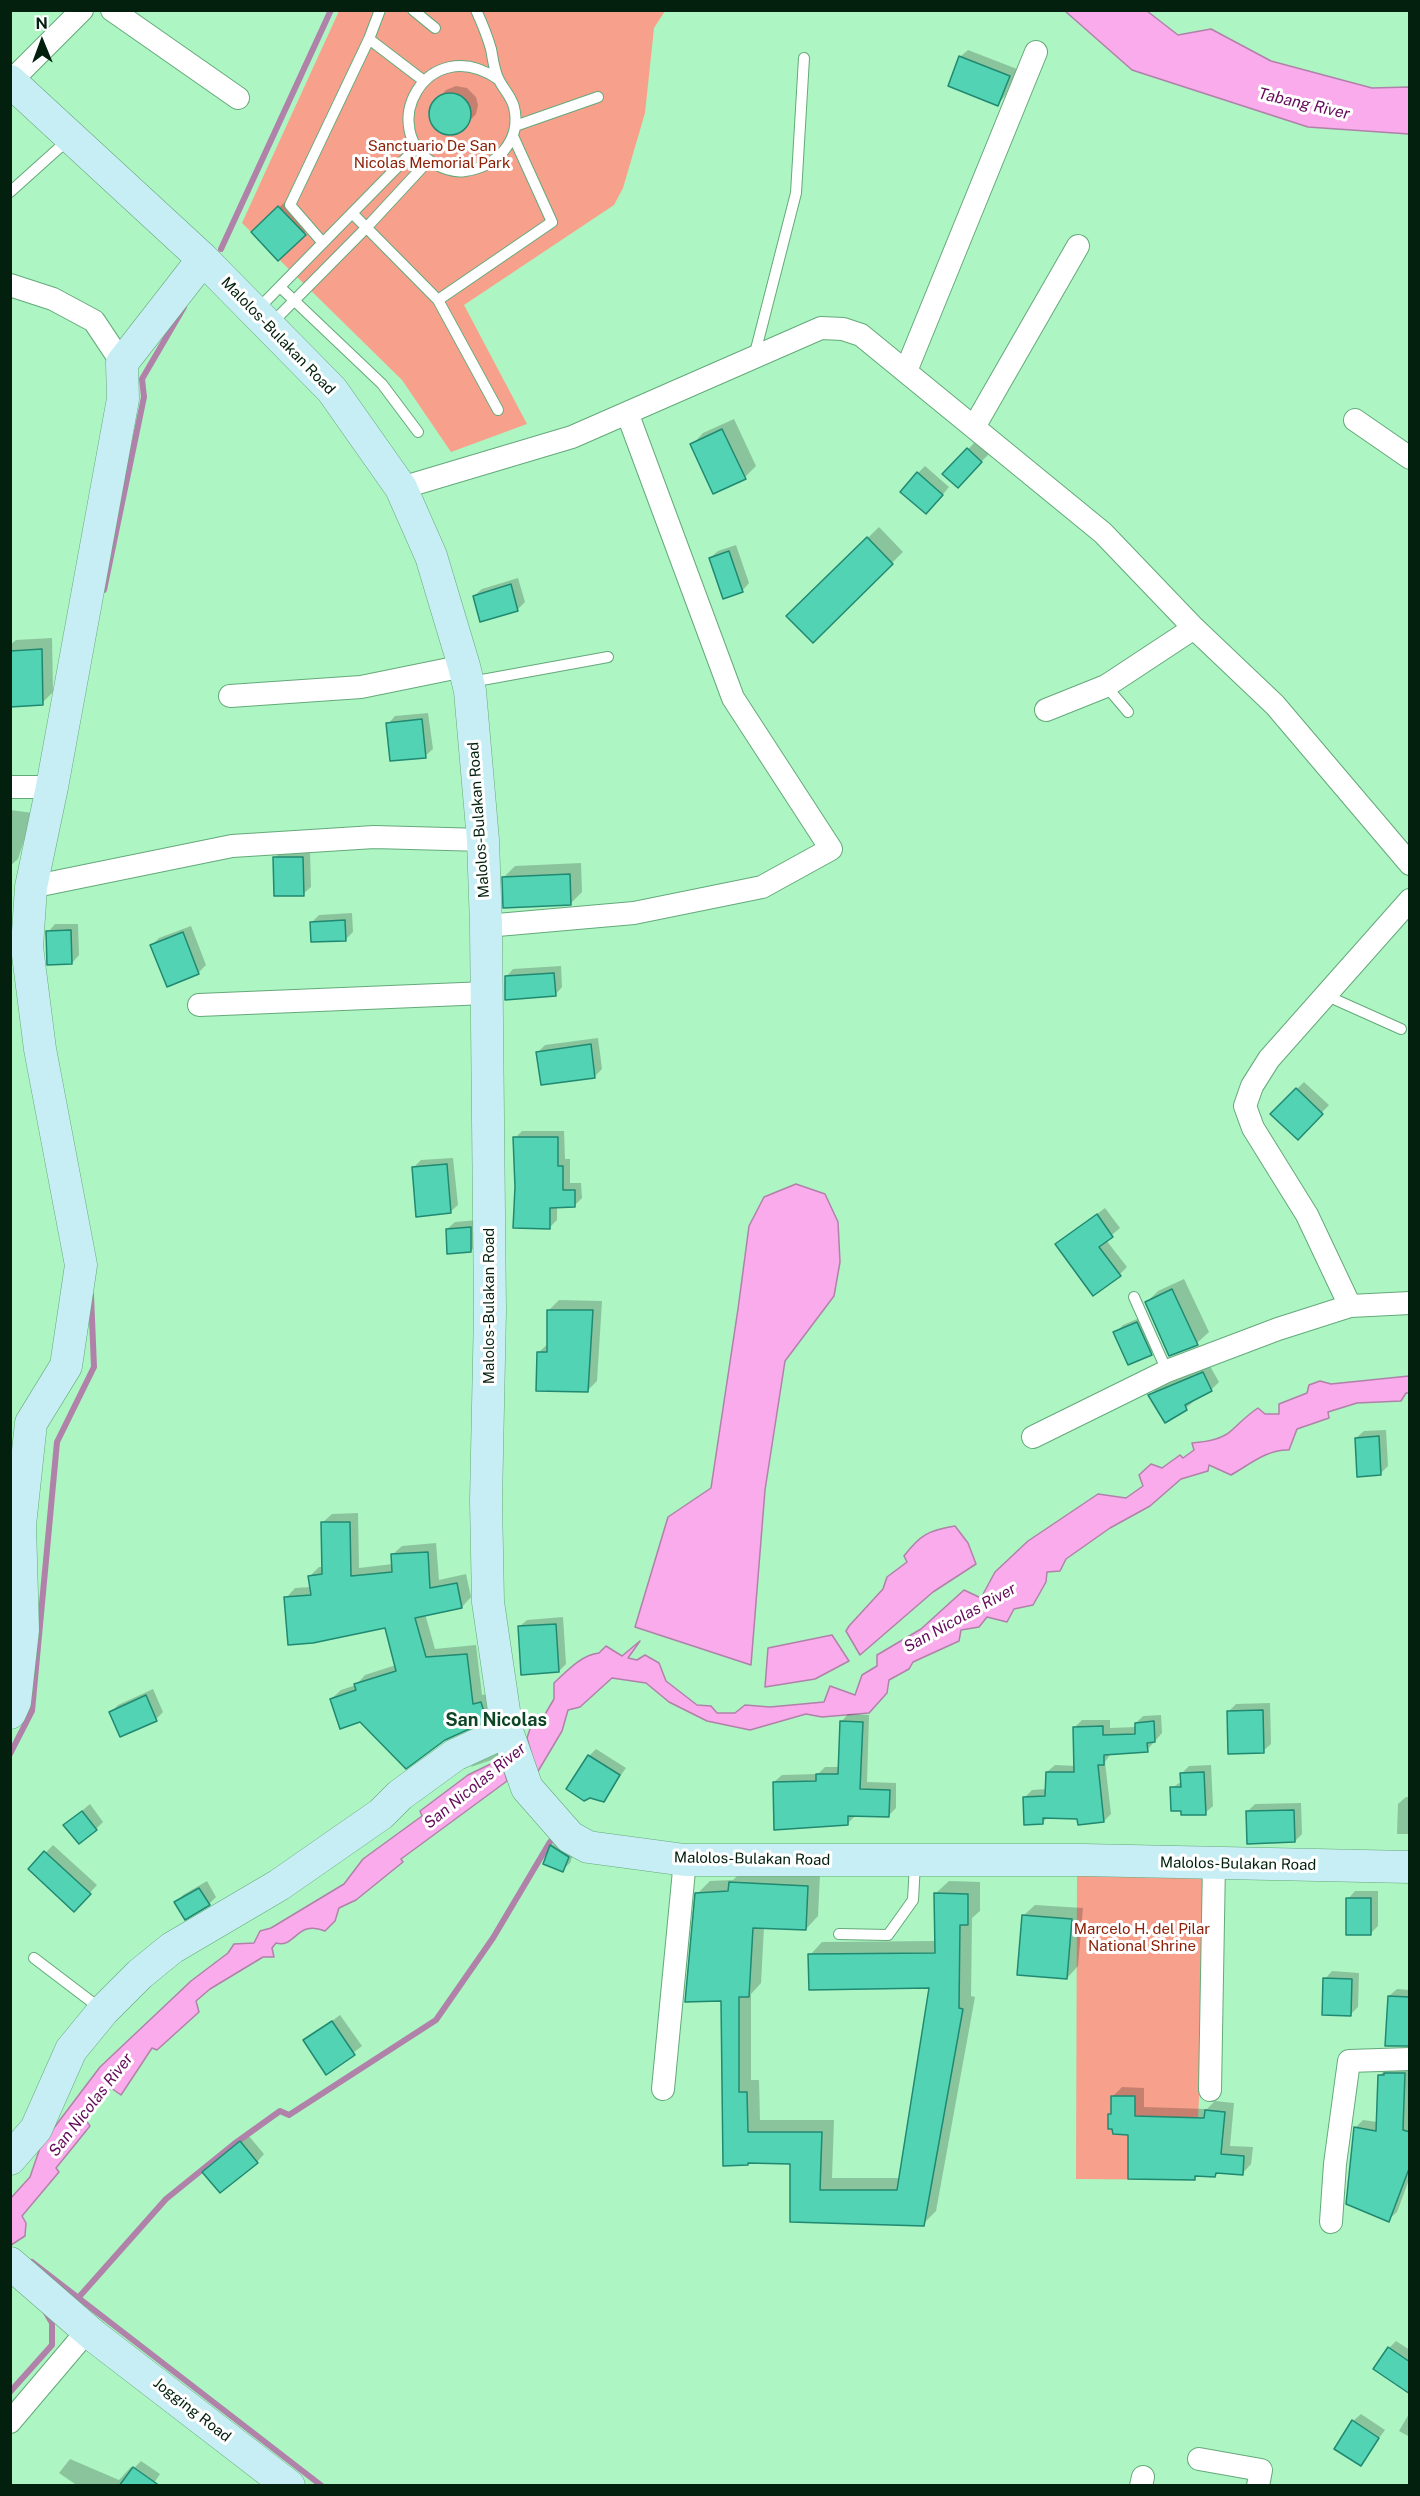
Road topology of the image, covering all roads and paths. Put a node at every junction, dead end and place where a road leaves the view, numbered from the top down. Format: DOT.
graph roads {
  1 [pos="82,10"];
  2 [pos="112,10"];
  3 [pos="380,10"];
  4 [pos="413,10"];
  5 [pos="476,10"];
  6 [pos="435,28"];
  7 [pos="369,39"];
  8 [pos="1035,52"];
  9 [pos="804,58"];
  10 [pos="498,79"];
  11 [pos="11,81"];
  12 [pos="424,81"];
  13 [pos="598,97"];
  14 [pos="238,98"];
  15 [pos="514,131"];
  16 [pos="71,137"];
  17 [pos="417,147"];
  18 [pos="429,160"];
  19 [pos="10,192"];
  20 [pos="352,213"];
  21 [pos="367,227"];
  22 [pos="323,243"];
  23 [pos="1078,246"];
  24 [pos="203,260"];
  25 [pos="10,285"];
  26 [pos="280,287"];
  27 [pos="295,300"];
  28 [pos="438,300"];
  29 [pos="262,319"];
  30 [pos="754,357"];
  31 [pos="122,363"];
  32 [pos="906,371"];
  33 [pos="498,410"];
  34 [pos="628,415"];
  35 [pos="1355,420"];
  36 [pos="974,427"];
  37 [pos="418,432"];
  38 [pos="1410,458"];
  39 [pos="402,488"];
  40 [pos="1194,628"];
  41 [pos="608,657"];
  42 [pos="466,674"];
  43 [pos="1106,686"];
  44 [pos="230,696"];
  45 [pos="1046,710"];
  46 [pos="1128,712"];
  47 [pos="10,787"];
  48 [pos="52,787"];
  49 [pos="483,840"];
  50 [pos="1410,864"];
  51 [pos="31,887"];
  52 [pos="1410,900"];
  53 [pos="486,926"];
  54 [pos="486,993"];
  55 [pos="1325,995"];
  56 [pos="199,1005"];
  57 [pos="1401,1029"];
  58 [pos="1134,1297"];
  59 [pos="1410,1303"];
  60 [pos="1350,1306"];
  61 [pos="1167,1371"];
  62 [pos="1033,1437"];
  63 [pos="10,1713"];
  64 [pos="509,1738"];
  65 [pos="685,1860"];
  66 [pos="915,1860"];
  67 [pos="1214,1863"];
  68 [pos="1410,1868"];
  69 [pos="839,1934"];
  70 [pos="34,1958"];
  71 [pos="103,2011"];
  72 [pos="1410,2059"];
  73 [pos="663,2089"];
  74 [pos="1210,2090"];
  75 [pos="10,2159"];
  76 [pos="1331,2222"];
  77 [pos="11,2264"];
  78 [pos="91,2333"];
  79 [pos="10,2422"];
  80 [pos="1199,2459"];
  81 [pos="289,2486"];
  82 [pos="1258,2486"];
  1 -- 11 [label="street"];
  2 -- 14 [label="street"];
  3 -- 7 [label="lane"];
  4 -- 6 [label="lane"];
  5 -- 10 [label="lane"];
  7 -- 12 [label="lane"];
  7 -- 22 [label="lane"];
  8 -- 32 [label="street"];
  9 -- 30 [label="lane"];
  10 -- 12 [label="lane"];
  10 -- 15 [label="lane"];
  11 -- 16 [label="main road, Malolos-Bulakan Road"];
  12 -- 17 [label="lane"];
  13 -- 15 [label="lane"];
  15 -- 18 [label="lane"];
  15 -- 28 [label="lane"];
  16 -- 19 [label="lane"];
  16 -- 24 [label="main road, Malolos-Bulakan Road"];
  17 -- 18 [label="lane"];
  17 -- 20 [label="lane"];
  18 -- 21 [label="lane"];
  20 -- 21 [label="lane"];
  20 -- 22 [label="lane"];
  21 -- 27 [label="lane"];
  21 -- 28 [label="lane"];
  22 -- 26 [label="lane"];
  23 -- 36 [label="street"];
  24 -- 29 [label="main road, Malolos-Bulakan Road"];
  24 -- 31 [label="main road"];
  25 -- 31 [label="street"];
  26 -- 27 [label="lane"];
  26 -- 29 [label="lane"];
  27 -- 29 [label="lane"];
  27 -- 37 [label="lane"];
  28 -- 33 [label="lane"];
  29 -- 39 [label="main road, Malolos-Bulakan Road"];
  30 -- 32 [label="street"];
  30 -- 34 [label="street"];
  31 -- 48 [label="main road"];
  32 -- 36 [label="street"];
  34 -- 39 [label="street"];
  34 -- 53 [label="street"];
  35 -- 38 [label="street"];
  36 -- 40 [label="street"];
  39 -- 42 [label="main road, Malolos-Bulakan Road"];
  40 -- 43 [label="street"];
  40 -- 50 [label="street"];
  41 -- 42 [label="lane"];
  42 -- 44 [label="street"];
  42 -- 49 [label="main road, Malolos-Bulakan Road"];
  43 -- 45 [label="street"];
  43 -- 46 [label="lane"];
  47 -- 48 [label="street"];
  48 -- 51 [label="main road"];
  49 -- 51 [label="street"];
  49 -- 53 [label="main road, Malolos-Bulakan Road"];
  51 -- 63 [label="main road"];
  52 -- 55 [label="street"];
  53 -- 54 [label="main road, Malolos-Bulakan Road"];
  54 -- 56 [label="street"];
  54 -- 64 [label="main road, Malolos-Bulakan Road"];
  55 -- 57 [label="lane"];
  55 -- 60 [label="street"];
  58 -- 61 [label="lane"];
  59 -- 60 [label="street"];
  60 -- 61 [label="street"];
  61 -- 62 [label="street"];
  64 -- 65 [label="main road, Malolos-Bulakan Road"];
  64 -- 71 [label="main road"];
  65 -- 66 [label="main road, Malolos-Bulakan Road"];
  65 -- 73 [label="street"];
  66 -- 67 [label="main road, Malolos-Bulakan Road"];
  66 -- 69 [label="lane"];
  67 -- 68 [label="main road, Malolos-Bulakan Road"];
  67 -- 74 [label="street"];
  70 -- 71 [label="lane"];
  71 -- 75 [label="main road"];
  72 -- 76 [label="street"];
  77 -- 78 [label="main road, Jogging Road"];
  78 -- 79 [label="street"];
  78 -- 81 [label="main road, Jogging Road"];
  80 -- 82 [label="street"];
}
